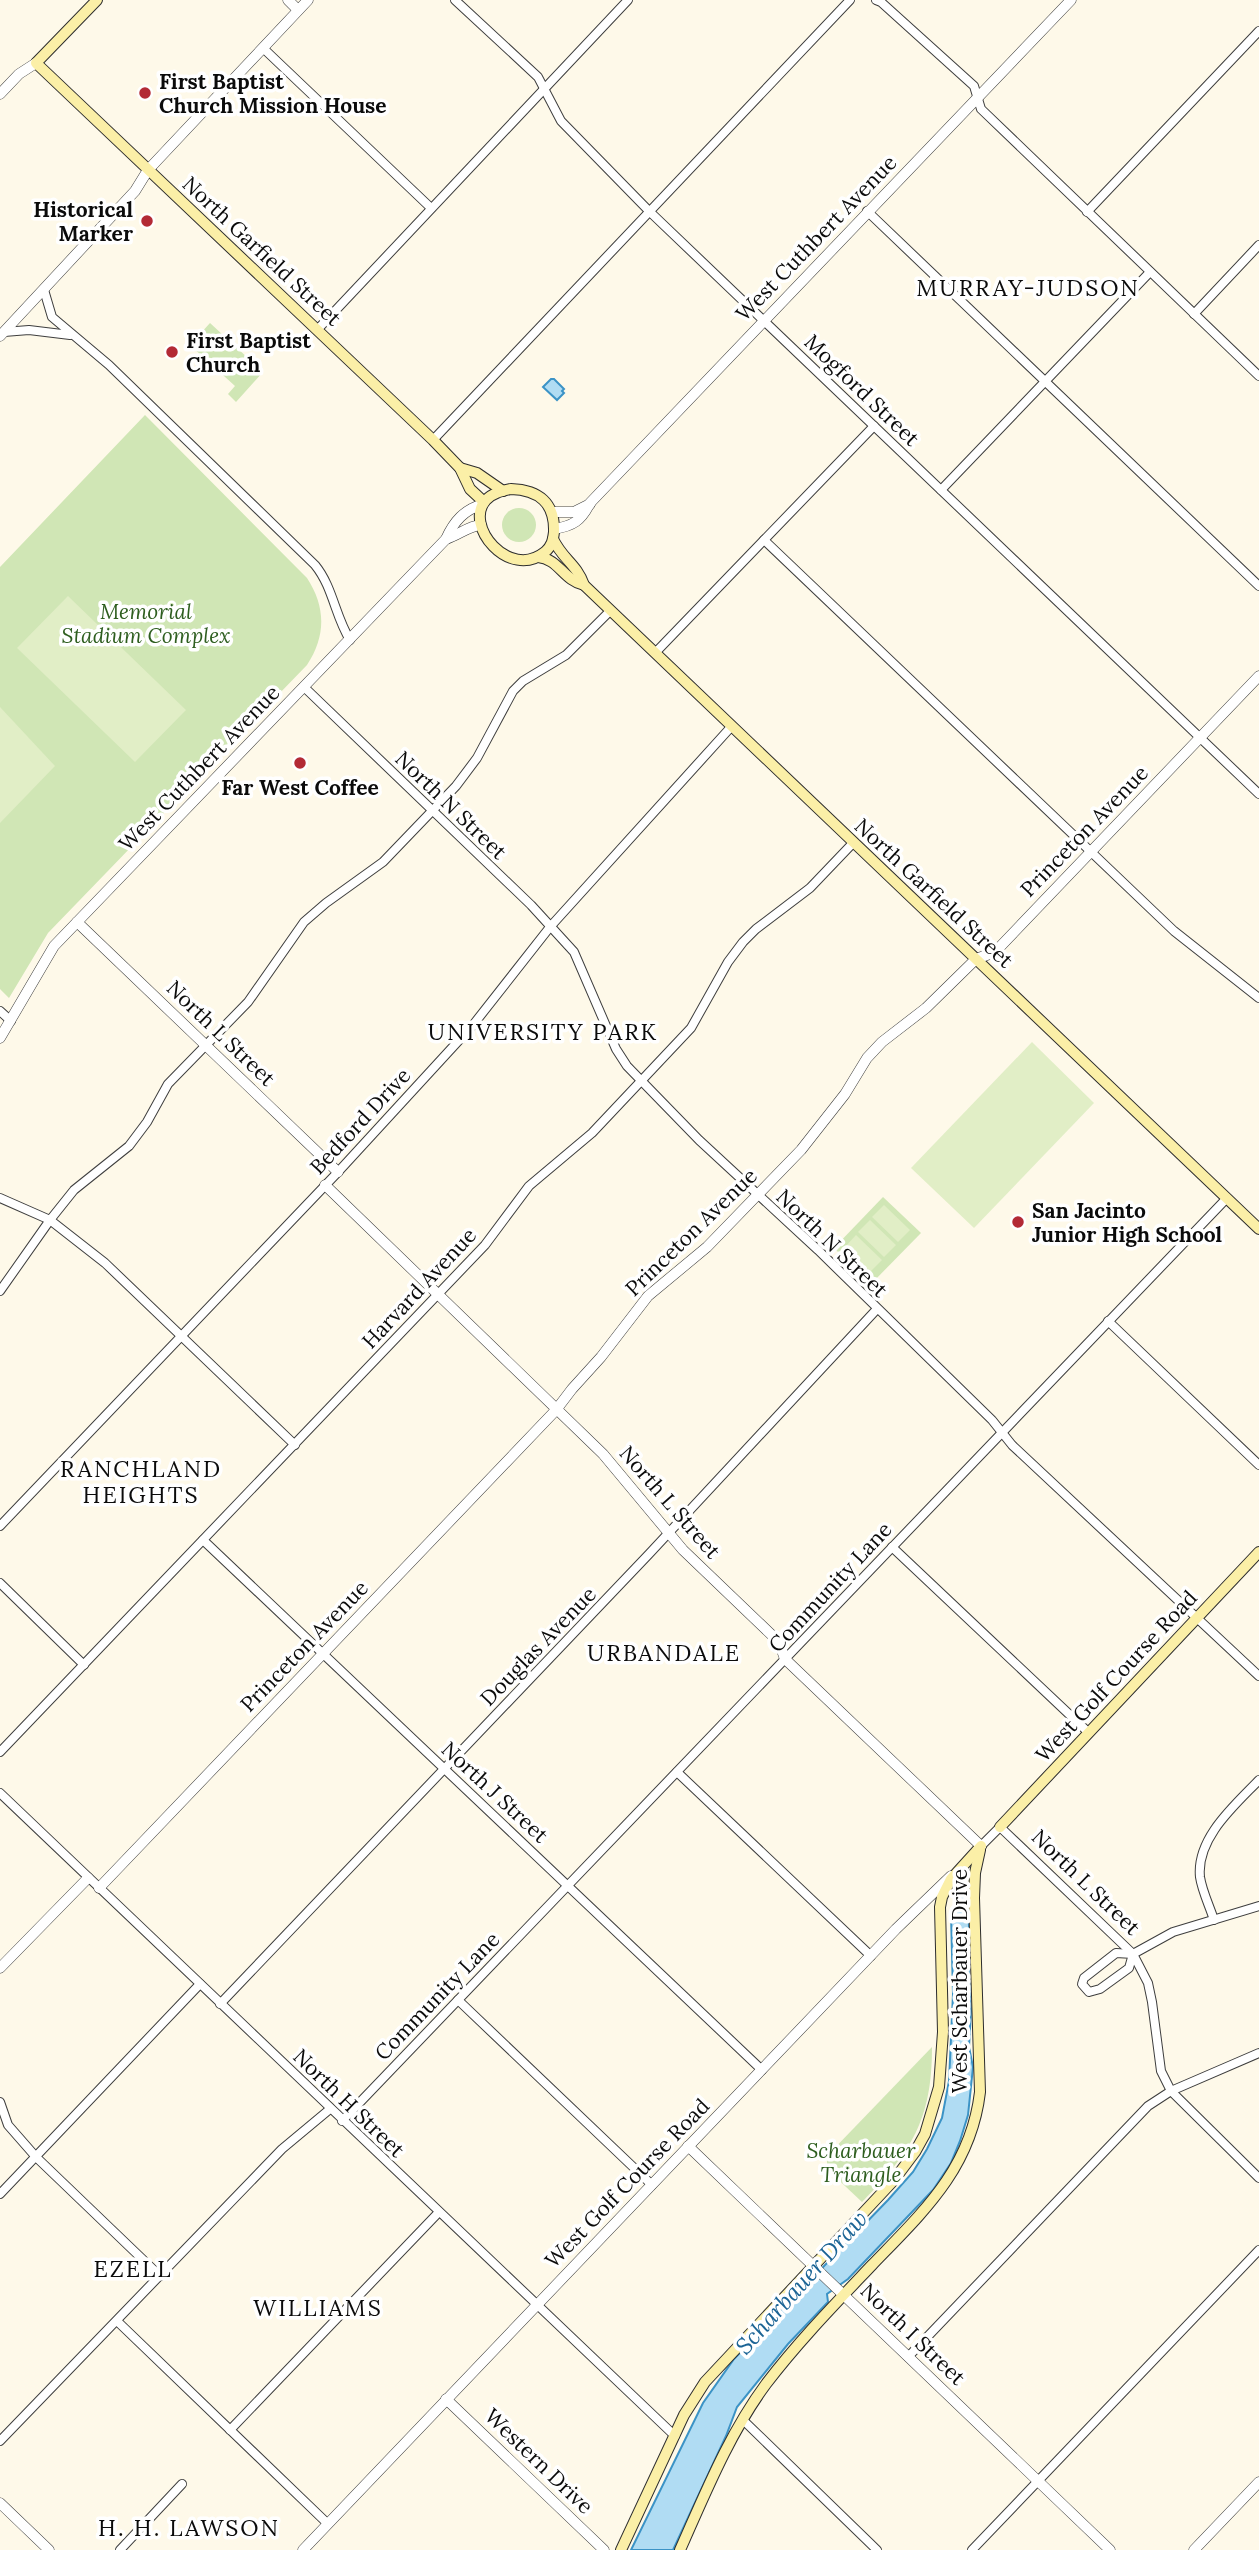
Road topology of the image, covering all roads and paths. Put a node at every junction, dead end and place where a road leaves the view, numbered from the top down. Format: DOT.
graph roads {
  1 [pos="97,0"];
  2 [pos="288,0"];
  3 [pos="308,0"];
  4 [pos="455,0"];
  5 [pos="628,0"];
  6 [pos="850,0"];
  7 [pos="876,0"];
  8 [pos="1071,0"];
  9 [pos="298,10"];
  10 [pos="1259,31"];
  11 [pos="263,48"];
  12 [pos="36,63"];
  13 [pos="544,89"];
  14 [pos="0,94"];
  15 [pos="977,97"];
  16 [pos="148,170"];
  17 [pos="431,208"];
  18 [pos="649,211"];
  19 [pos="867,211"];
  20 [pos="1087,212"];
  21 [pos="1259,245"];
  22 [pos="1150,272"];
  23 [pos="44,290"];
  24 [pos="1194,314"];
  25 [pos="764,320"];
  26 [pos="318,330"];
  27 [pos="2,334"];
  28 [pos="71,335"];
  29 [pos="1259,376"];
  30 [pos="1045,382"];
  31 [pos="874,426"];
  32 [pos="433,440"];
  33 [pos="460,468"];
  34 [pos="941,490"];
  35 [pos="503,491"];
  36 [pos="483,503"];
  37 [pos="590,503"];
  38 [pos="553,512"];
  39 [pos="481,525"];
  40 [pos="554,534"];
  41 [pos="446,539"];
  42 [pos="764,540"];
  43 [pos="536,557"];
  44 [pos="584,585"];
  45 [pos="1259,586"];
  46 [pos="610,611"];
  47 [pos="350,640"];
  48 [pos="654,653"];
  49 [pos="1259,676"];
  50 [pos="304,687"];
  51 [pos="731,726"];
  52 [pos="1201,737"];
  53 [pos="1259,794"];
  54 [pos="433,811"];
  55 [pos="853,843"];
  56 [pos="1092,851"];
  57 [pos="78,922"];
  58 [pos="550,927"];
  59 [pos="976,959"];
  60 [pos="1259,998"];
  61 [pos="0,1011"];
  62 [pos="11,1021"];
  63 [pos="0,1038"];
  64 [pos="206,1045"];
  65 [pos="642,1082"];
  66 [pos="338,1172"];
  67 [pos="325,1185"];
  68 [pos="757,1195"];
  69 [pos="0,1198"];
  70 [pos="1227,1198"];
  71 [pos="50,1220"];
  72 [pos="1259,1229"];
  73 [pos="0,1291"];
  74 [pos="438,1295"];
  75 [pos="877,1309"];
  76 [pos="1108,1321"];
  77 [pos="181,1336"];
  78 [pos="556,1410"];
  79 [pos="1002,1433"];
  80 [pos="295,1445"];
  81 [pos="1259,1465"];
  82 [pos="0,1526"];
  83 [pos="668,1535"];
  84 [pos="203,1540"];
  85 [pos="892,1547"];
  86 [pos="1259,1552"];
  87 [pos="0,1583"];
  88 [pos="1198,1618"];
  89 [pos="323,1654"];
  90 [pos="785,1660"];
  91 [pos="84,1665"];
  92 [pos="1259,1676"];
  93 [pos="1089,1734"];
  94 [pos="0,1752"];
  95 [pos="445,1769"];
  96 [pos="677,1772"];
  97 [pos="1259,1780"];
  98 [pos="0,1793"];
  99 [pos="1000,1826"];
  100 [pos="981,1846"];
  101 [pos="88,1878"];
  102 [pos="569,1884"];
  103 [pos="99,1888"];
  104 [pos="1259,1906"];
  105 [pos="1214,1920"];
  106 [pos="1133,1954"];
  107 [pos="871,1956"];
  108 [pos="0,1968"];
  109 [pos="200,1984"];
  110 [pos="458,2000"];
  111 [pos="220,2004"];
  112 [pos="1259,2053"];
  113 [pos="762,2070"];
  114 [pos="1171,2091"];
  115 [pos="0,2102"];
  116 [pos="330,2109"];
  117 [pos="342,2121"];
  118 [pos="688,2146"];
  119 [pos="36,2157"];
  120 [pos="1259,2178"];
  121 [pos="652,2185"];
  122 [pos="0,2194"];
  123 [pos="439,2212"];
  124 [pos="1259,2250"];
  125 [pos="816,2268"];
  126 [pos="160,2276"];
  127 [pos="842,2293"];
  128 [pos="536,2306"];
  129 [pos="117,2320"];
  130 [pos="908,2357"];
  131 [pos="446,2399"];
  132 [pos="743,2420"];
  133 [pos="230,2430"];
  134 [pos="675,2436"];
  135 [pos="0,2441"];
  136 [pos="1038,2481"];
  137 [pos="1259,2482"];
  138 [pos="182,2484"];
  139 [pos="0,2503"];
  140 [pos="328,2524"];
  141 [pos="49,2550"];
  142 [pos="120,2550"];
  143 [pos="303,2550"];
  144 [pos="604,2550"];
  145 [pos="621,2550"];
  146 [pos="680,2550"];
  147 [pos="877,2550"];
  148 [pos="972,2550"];
  149 [pos="1110,2550"];
  150 [pos="1194,2550"];
  1 -- 12 [label="main road"];
  2 -- 9 [label="street"];
  3 -- 9 [label="street"];
  4 -- 13 [label="street, Mogford Street"];
  5 -- 13 [label="street"];
  6 -- 18 [label="street"];
  7 -- 15 [label="street"];
  8 -- 15 [label="street, West Cuthbert Avenue"];
  9 -- 11 [label="street"];
  10 -- 20 [label="street"];
  11 -- 16 [label="street"];
  11 -- 17 [label="street"];
  12 -- 14 [label="street"];
  12 -- 16 [label="main road, North Garfield Street"];
  13 -- 17 [label="street"];
  13 -- 18 [label="street, Mogford Street"];
  15 -- 19 [label="street, West Cuthbert Avenue"];
  15 -- 20 [label="street"];
  16 -- 23 [label="street"];
  16 -- 26 [label="main road, North Garfield Street"];
  17 -- 26 [label="street"];
  18 -- 25 [label="street, Mogford Street"];
  18 -- 32 [label="street"];
  19 -- 25 [label="street, West Cuthbert Avenue"];
  19 -- 30 [label="street"];
  20 -- 22 [label="street"];
  21 -- 24 [label="street"];
  22 -- 24 [label="street"];
  22 -- 30 [label="street"];
  23 -- 27 [label="street"];
  23 -- 28 [label="street"];
  24 -- 29 [label="street"];
  25 -- 31 [label="street, Mogford Street"];
  25 -- 37 [label="street, West Cuthbert Avenue"];
  26 -- 32 [label="main road, North Garfield Street"];
  27 -- 28 [label="street"];
  28 -- 47 [label="street"];
  30 -- 34 [label="street"];
  30 -- 45 [label="street"];
  31 -- 34 [label="street, Mogford Street"];
  31 -- 42 [label="street"];
  32 -- 33 [label="main road, North Garfield Street"];
  33 -- 35 [label="main road"];
  33 -- 36 [label="main road"];
  34 -- 52 [label="street, Mogford Street"];
  35 -- 36 [label="main road"];
  35 -- 38 [label="main road"];
  36 -- 39 [label="main road"];
  36 -- 41 [label="street, West Cuthbert Avenue"];
  37 -- 38 [label="street"];
  37 -- 40 [label="street, West Cuthbert Avenue"];
  38 -- 40 [label="main road"];
  39 -- 41 [label="street, West Cuthbert Avenue"];
  39 -- 43 [label="main road"];
  40 -- 43 [label="main road"];
  40 -- 44 [label="main road"];
  41 -- 47 [label="street, West Cuthbert Avenue"];
  42 -- 48 [label="street"];
  42 -- 56 [label="street"];
  43 -- 44 [label="main road"];
  44 -- 46 [label="main road, North Garfield Street"];
  46 -- 48 [label="main road, North Garfield Street"];
  46 -- 54 [label="street"];
  47 -- 50 [label="street, West Cuthbert Avenue"];
  48 -- 51 [label="main road, North Garfield Street"];
  49 -- 52 [label="street, Princeton Avenue"];
  50 -- 54 [label="street, North N Street"];
  50 -- 57 [label="street, West Cuthbert Avenue"];
  51 -- 55 [label="main road, North Garfield Street"];
  51 -- 58 [label="street, Bedford Drive"];
  52 -- 53 [label="street, Mogford Street"];
  52 -- 56 [label="street, Princeton Avenue"];
  54 -- 58 [label="street, North N Street"];
  54 -- 64 [label="street"];
  55 -- 59 [label="main road, North Garfield Street"];
  55 -- 65 [label="street, Harvard Avenue"];
  56 -- 59 [label="street, Princeton Avenue"];
  56 -- 60 [label="street"];
  57 -- 62 [label="street, West Cuthbert Avenue"];
  57 -- 64 [label="street, North L Street"];
  58 -- 65 [label="street, North N Street"];
  58 -- 66 [label="street, Bedford Drive"];
  59 -- 68 [label="street, Princeton Avenue"];
  59 -- 70 [label="main road, North Garfield Street"];
  61 -- 62 [label="street"];
  62 -- 63 [label="street, West Cuthbert Avenue"];
  64 -- 66 [label="street, North L Street"];
  64 -- 71 [label="street"];
  65 -- 68 [label="street, North N Street"];
  65 -- 74 [label="street, Harvard Avenue"];
  66 -- 67 [label="street, Bedford Drive"];
  67 -- 74 [label="street, North L Street"];
  67 -- 77 [label="street, Bedford Drive"];
  68 -- 75 [label="street, North N Street"];
  68 -- 78 [label="street, Princeton Avenue"];
  69 -- 71 [label="street"];
  70 -- 72 [label="main road, North Garfield Street"];
  70 -- 76 [label="street, Community Lane"];
  71 -- 73 [label="street"];
  71 -- 77 [label="street"];
  74 -- 78 [label="street, North L Street"];
  74 -- 80 [label="street, Harvard Avenue"];
  75 -- 79 [label="street, North N Street"];
  75 -- 83 [label="street, Douglas Avenue"];
  76 -- 79 [label="street, Community Lane"];
  76 -- 81 [label="street"];
  77 -- 80 [label="street"];
  77 -- 82 [label="street, Bedford Drive"];
  78 -- 83 [label="street, North L Street"];
  78 -- 89 [label="street, Princeton Avenue"];
  79 -- 85 [label="street, Community Lane"];
  79 -- 88 [label="street, North N Street"];
  80 -- 84 [label="street, Harvard Avenue"];
  83 -- 90 [label="street, North L Street"];
  83 -- 95 [label="street, Douglas Avenue"];
  84 -- 89 [label="street, North J Street"];
  84 -- 91 [label="street, Harvard Avenue"];
  85 -- 90 [label="street, Community Lane"];
  85 -- 93 [label="street"];
  86 -- 88 [label="main road, West Golf Course Road"];
  87 -- 91 [label="street"];
  88 -- 92 [label="street, North N Street"];
  88 -- 93 [label="main road, West Golf Course Road"];
  89 -- 95 [label="street, North J Street"];
  89 -- 103 [label="street, Princeton Avenue"];
  90 -- 96 [label="street, Community Lane"];
  90 -- 100 [label="street, North L Street"];
  91 -- 94 [label="street, Harvard Avenue"];
  93 -- 99 [label="main road, West Golf Course Road"];
  95 -- 102 [label="street, North J Street"];
  95 -- 111 [label="street, Douglas Avenue"];
  96 -- 102 [label="street, Community Lane"];
  96 -- 107 [label="street"];
  97 -- 105 [label="street"];
  98 -- 101 [label="street, North H Street"];
  99 -- 100 [label="street"];
  99 -- 106 [label="street, North L Street"];
  100 -- 107 [label="street, West Golf Course Road"];
  100 -- 125 [label="main road, West Scharbauer Drive"];
  100 -- 127 [label="main road, West Scharbauer Drive"];
  101 -- 103 [label="street, North H Street"];
  101 -- 108 [label="street"];
  102 -- 110 [label="street, Community Lane"];
  102 -- 113 [label="street, North J Street"];
  103 -- 109 [label="street, North H Street"];
  104 -- 105 [label="street"];
  105 -- 106 [label="street"];
  106 -- 106 [label="street"];
  106 -- 114 [label="street, North L Street"];
  107 -- 113 [label="street, West Golf Course Road"];
  109 -- 111 [label="street, North H Street"];
  109 -- 119 [label="street"];
  110 -- 117 [label="street, Community Lane"];
  110 -- 121 [label="street"];
  111 -- 116 [label="street, North H Street"];
  112 -- 114 [label="street"];
  113 -- 118 [label="street, West Golf Course Road"];
  114 -- 120 [label="street, North L Street"];
  114 -- 130 [label="street"];
  115 -- 119 [label="street"];
  116 -- 117 [label="street, North H Street"];
  116 -- 126 [label="street"];
  117 -- 123 [label="street, North H Street"];
  118 -- 121 [label="street, West Golf Course Road"];
  118 -- 125 [label="street, North I Street"];
  119 -- 122 [label="street"];
  119 -- 126 [label="street"];
  121 -- 128 [label="street, West Golf Course Road"];
  123 -- 128 [label="street, North H Street"];
  123 -- 133 [label="street"];
  124 -- 136 [label="street"];
  125 -- 127 [label="street, North I Street"];
  125 -- 134 [label="main road, West Scharbauer Drive"];
  126 -- 129 [label="street"];
  127 -- 130 [label="street, North I Street"];
  127 -- 132 [label="main road, West Scharbauer Drive"];
  128 -- 131 [label="street, West Golf Course Road"];
  128 -- 134 [label="street, North H Street"];
  129 -- 133 [label="street"];
  129 -- 135 [label="street"];
  130 -- 136 [label="street, North I Street"];
  131 -- 140 [label="street, West Golf Course Road"];
  131 -- 144 [label="street, Western Drive"];
  132 -- 146 [label="main road, West Scharbauer Drive"];
  132 -- 147 [label="street"];
  133 -- 140 [label="street"];
  134 -- 145 [label="main road, West Scharbauer Drive"];
  136 -- 148 [label="street"];
  136 -- 149 [label="street, North I Street"];
  137 -- 150 [label="street"];
  138 -- 142 [label="street"];
  139 -- 141 [label="street"];
  140 -- 143 [label="street, West Golf Course Road"];
}
